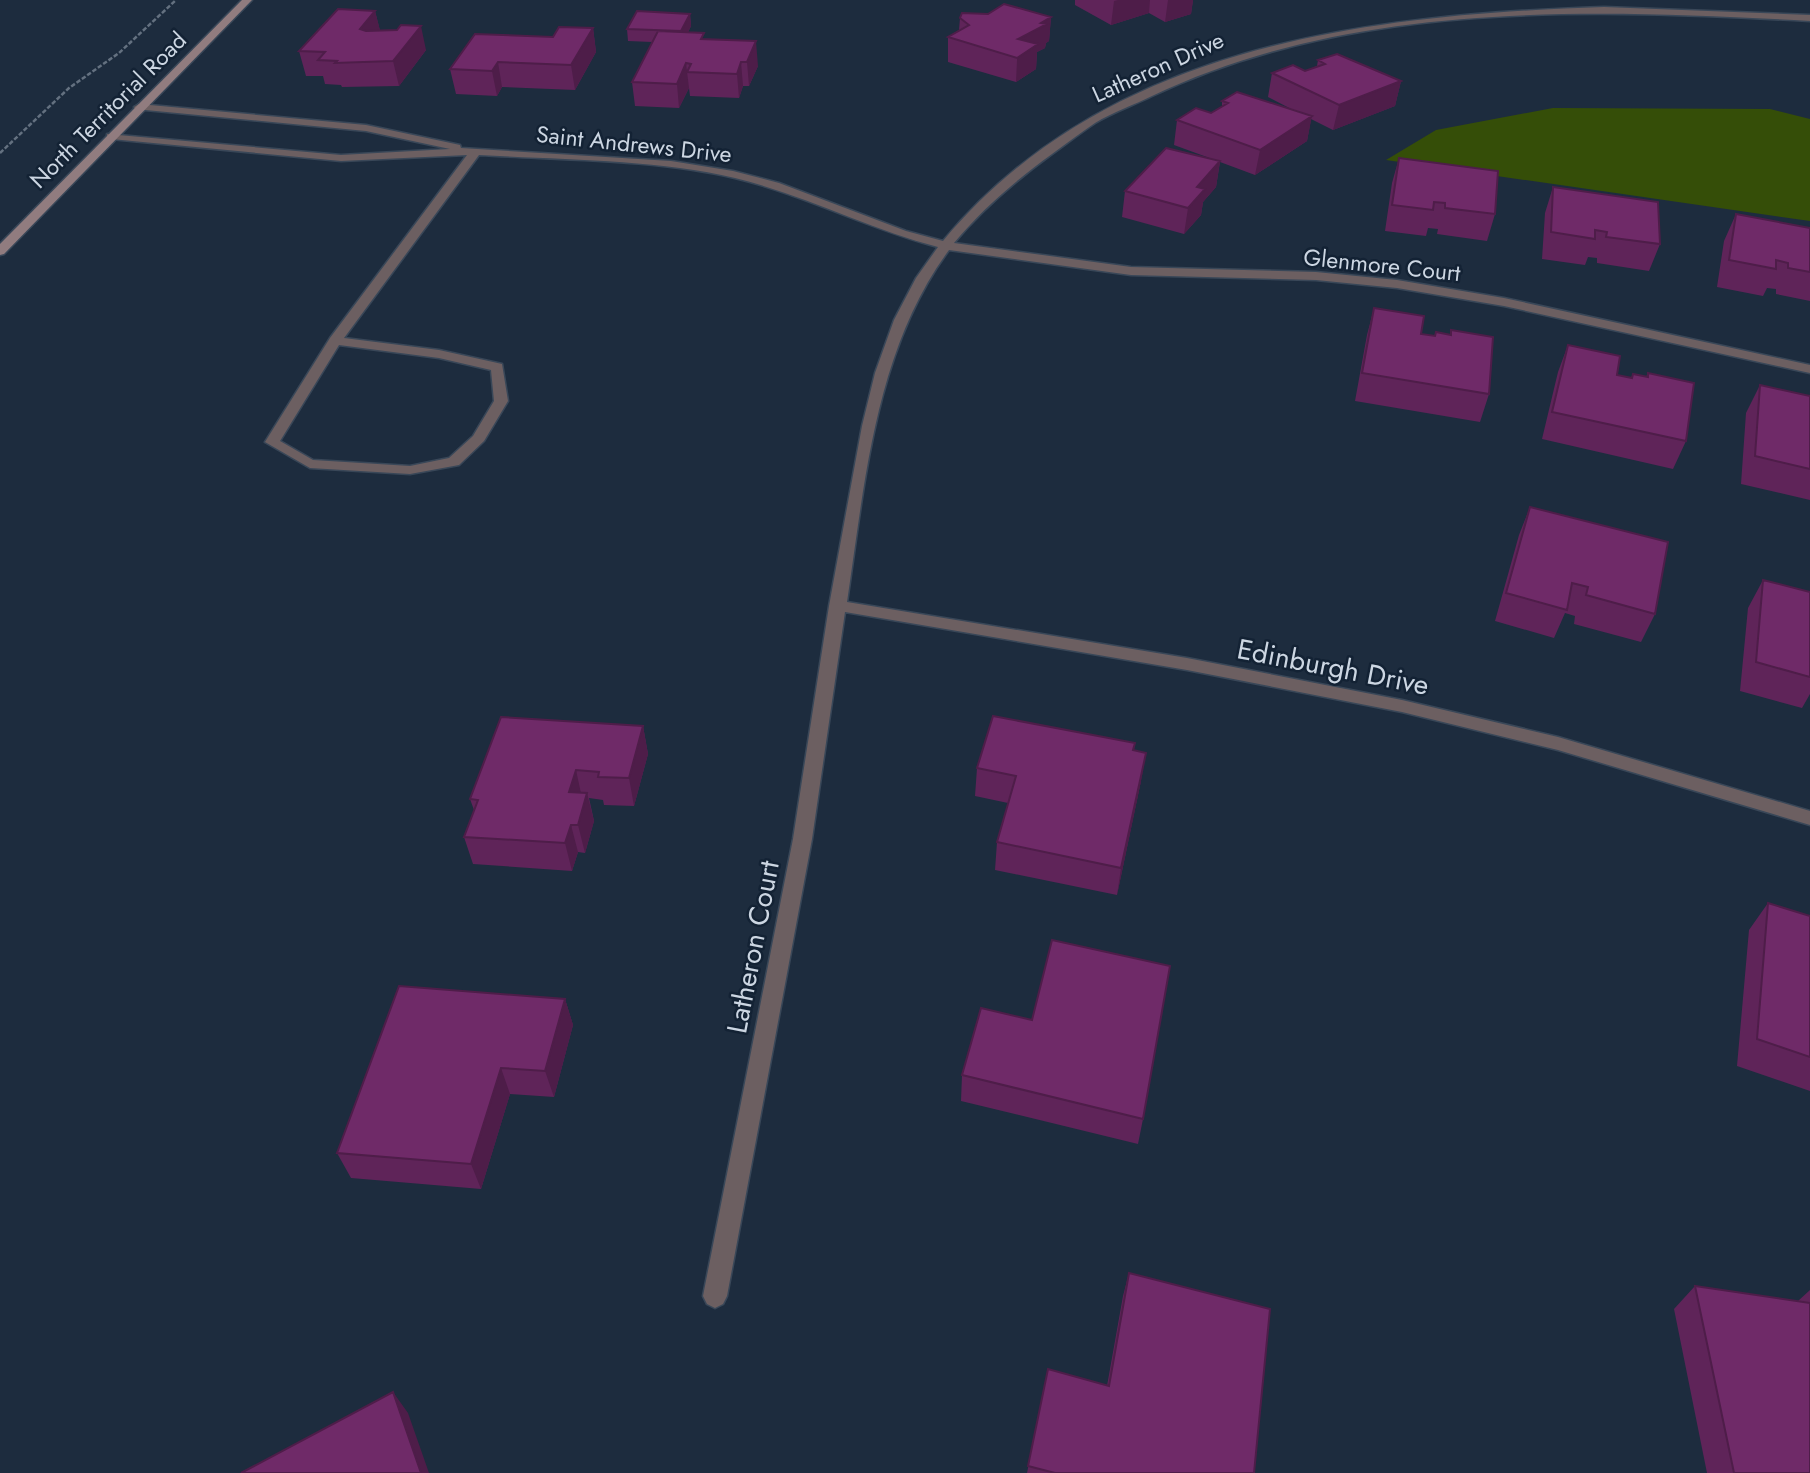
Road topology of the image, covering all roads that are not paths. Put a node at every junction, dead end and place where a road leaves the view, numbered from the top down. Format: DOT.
graph roads {
  1 [pos="247,0"];
  2 [pos="1810,18"];
  3 [pos="139,107"];
  4 [pos="111,136"];
  5 [pos="476,151"];
  6 [pos="943,245"];
  7 [pos="0,251"];
  8 [pos="335,341"];
  9 [pos="1810,369"];
  10 [pos="837,606"];
  11 [pos="1810,818"];
  12 [pos="715,1296"];
  1 -- 3 [label="main road, North Territorial Road"];
  2 -- 6 [label="street, Latheron Drive"];
  3 -- 4 [label="main road, North Territorial Road"];
  3 -- 5 [label="street, Saint Andrews Drive"];
  4 -- 5 [label="street, Saint Andrews Drive"];
  4 -- 7 [label="main road, North Territorial Road"];
  5 -- 6 [label="street, Saint Andrews Drive"];
  5 -- 8 [label="street"];
  6 -- 9 [label="street, Glenmore Court"];
  6 -- 10 [label="street, Latheron Drive"];
  8 -- 8 [label="street"];
  10 -- 11 [label="street, Edinburgh Drive"];
  10 -- 12 [label="street, Latheron Court"];
}
